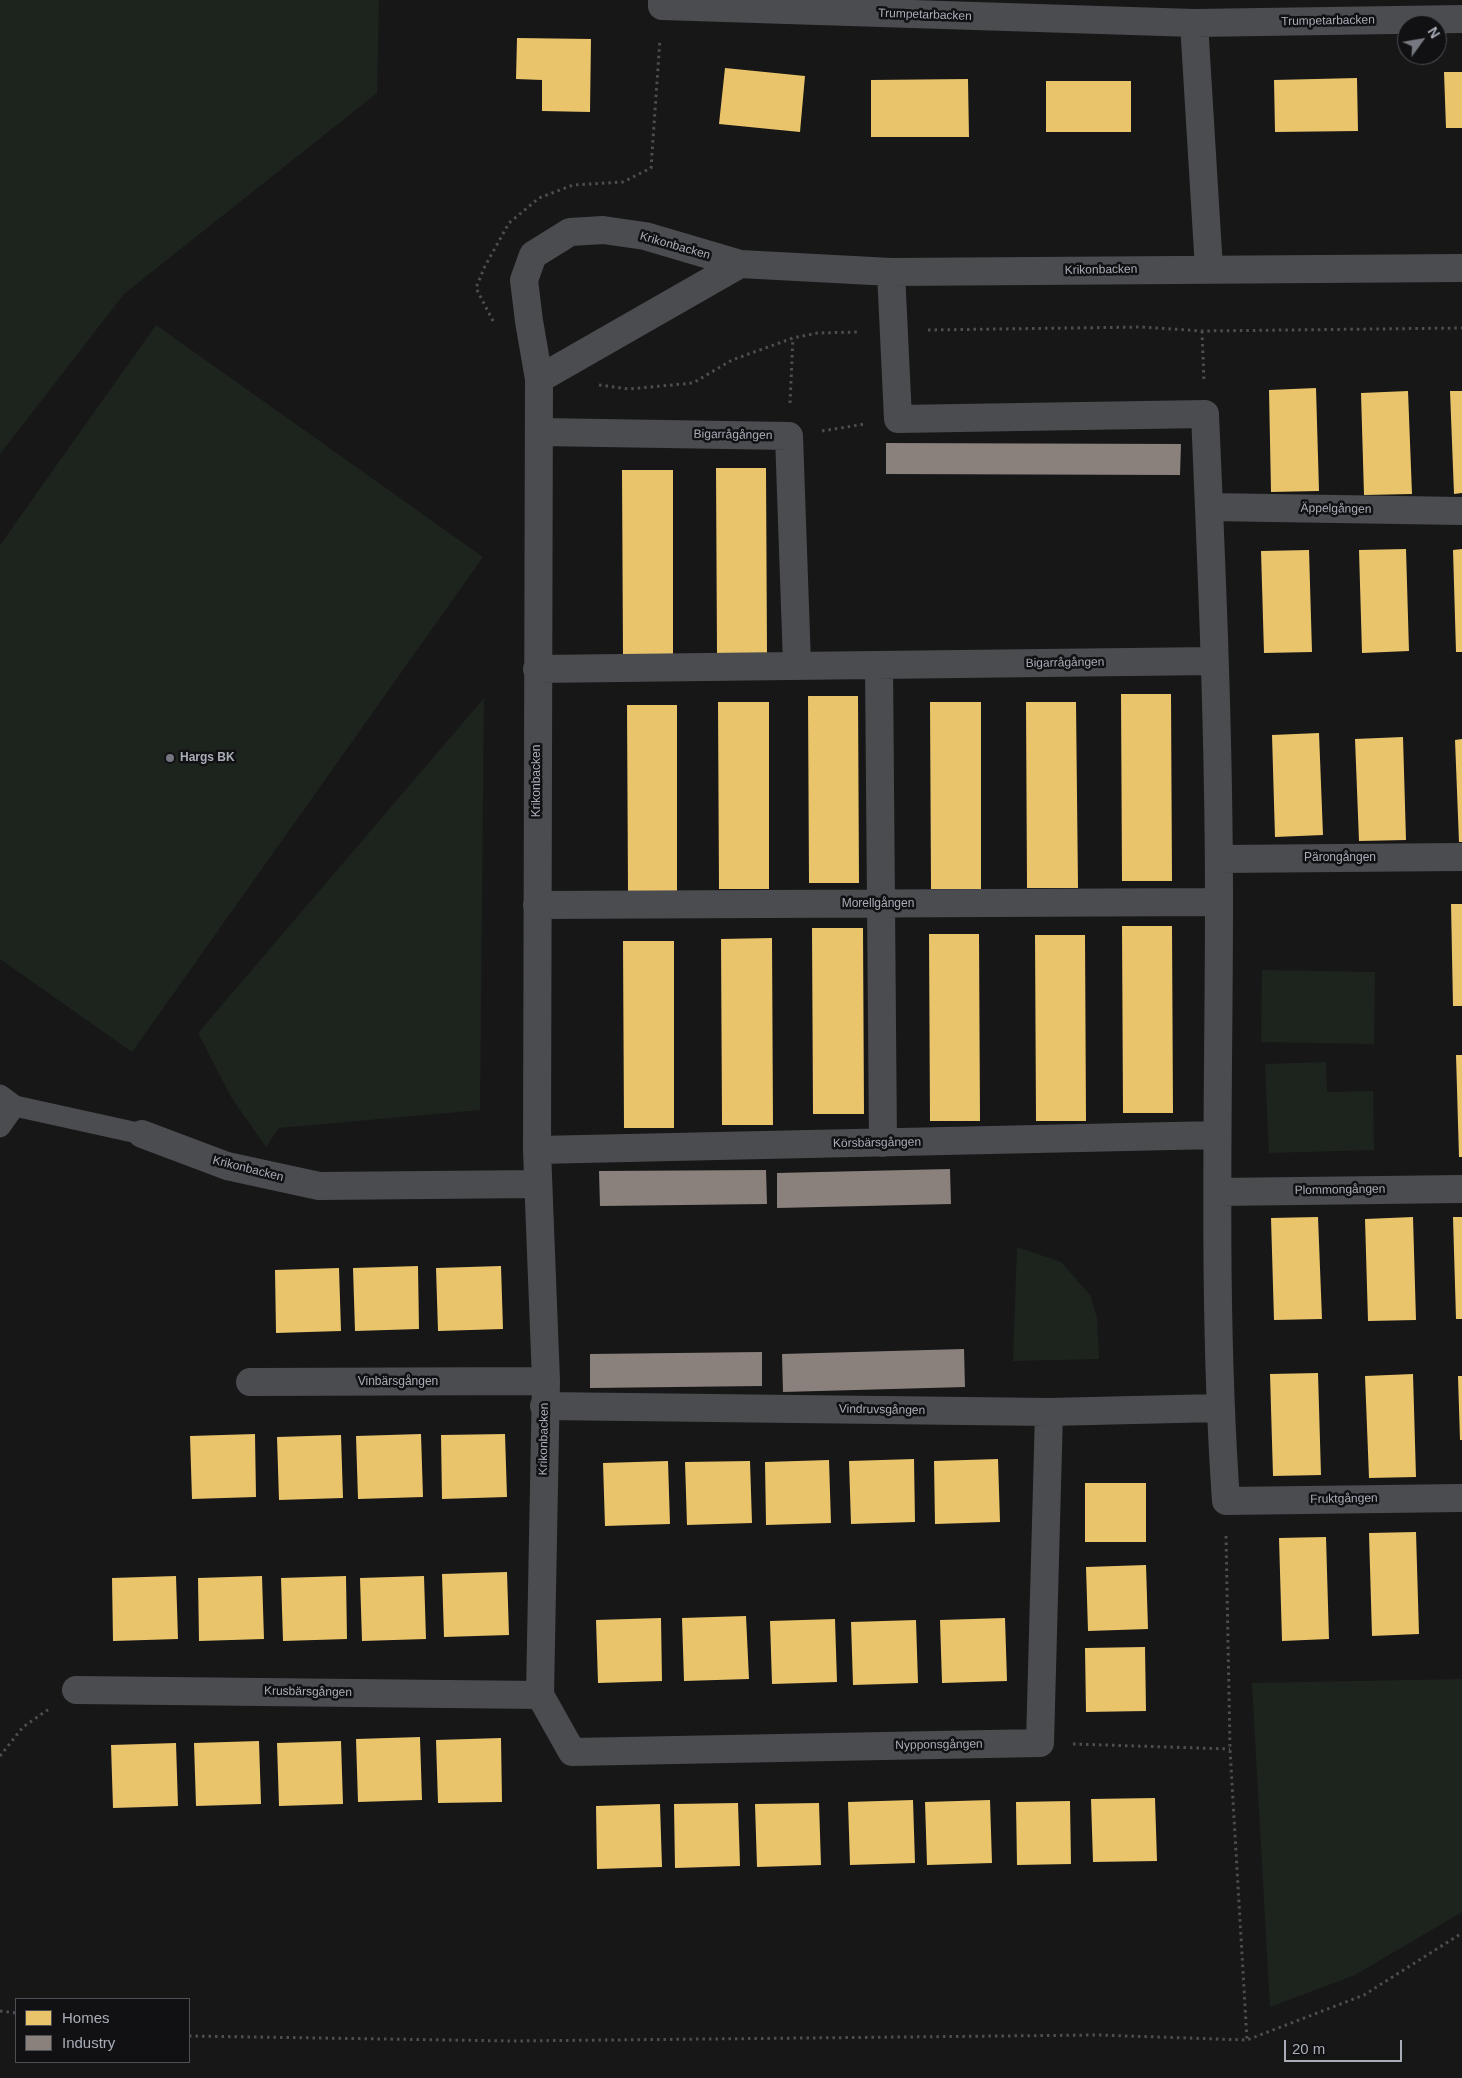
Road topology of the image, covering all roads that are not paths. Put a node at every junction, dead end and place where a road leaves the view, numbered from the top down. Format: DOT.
graph roads {
  1 [pos="662,0"];
  2 [pos="1462,19"];
  3 [pos="1194,24"];
  4 [pos="740,264"];
  5 [pos="1462,268"];
  6 [pos="1209,269"];
  7 [pos="891,272"];
  8 [pos="540,379"];
  9 [pos="540,432"];
  10 [pos="1209,507"];
  11 [pos="1462,511"];
  12 [pos="1213,661"];
  13 [pos="797,664"];
  14 [pos="879,665"];
  15 [pos="538,669"];
  16 [pos="1462,858"];
  17 [pos="1219,859"];
  18 [pos="1219,902"];
  19 [pos="881,904"];
  20 [pos="537,905"];
  21 [pos="8,1101"];
  22 [pos="0,1127"];
  23 [pos="142,1134"];
  24 [pos="1217,1134"];
  25 [pos="883,1143"];
  26 [pos="537,1150"];
  27 [pos="538,1184"];
  28 [pos="1462,1188"];
  29 [pos="1218,1192"];
  30 [pos="250,1382"];
  31 [pos="545,1393"];
  32 [pos="1219,1408"];
  33 [pos="1049,1412"];
  34 [pos="1462,1498"];
  35 [pos="76,1690"];
  36 [pos="540,1695"];
  1 -- 3 [label="street, Trumpetarbacken"];
  2 -- 3 [label="street, Trumpetarbacken"];
  3 -- 6 [label="street"];
  4 -- 7 [label="street, Krikonbacken"];
  4 -- 8 [label="street, Krikonbacken"];
  4 -- 8 [label="street, Krikonbacken"];
  5 -- 6 [label="street, Krikonbacken"];
  6 -- 7 [label="street, Krikonbacken"];
  7 -- 10 [label="street"];
  8 -- 9 [label="street, Krikonbacken"];
  9 -- 13 [label="street, Bigarrågången"];
  9 -- 15 [label="street, Krikonbacken"];
  10 -- 11 [label="street, Äppelgången"];
  10 -- 12 [label="street"];
  12 -- 14 [label="street, Bigarrågången"];
  12 -- 17 [label="street"];
  13 -- 14 [label="street, Bigarrågången"];
  13 -- 15 [label="street, Bigarrågången"];
  14 -- 19 [label="street"];
  15 -- 20 [label="street, Krikonbacken"];
  16 -- 17 [label="street, Pärongången"];
  17 -- 18 [label="street"];
  18 -- 19 [label="street, Morellgången"];
  18 -- 24 [label="street"];
  19 -- 20 [label="street, Morellgången"];
  19 -- 25 [label="street"];
  20 -- 26 [label="street, Krikonbacken"];
  21 -- 22 [label="lane"];
  21 -- 23 [label="lane"];
  23 -- 27 [label="street, Krikonbacken"];
  24 -- 25 [label="street, Körsbärsgången"];
  24 -- 29 [label="street"];
  25 -- 26 [label="street, Körsbärsgången"];
  26 -- 27 [label="street, Krikonbacken"];
  27 -- 31 [label="street, Krikonbacken"];
  28 -- 29 [label="street, Plommongången"];
  29 -- 32 [label="street"];
  30 -- 31 [label="street, Vinbärsgången"];
  31 -- 33 [label="street, Vindruvsgången"];
  31 -- 36 [label="street, Krikonbacken"];
  32 -- 33 [label="street, Vindruvsgången"];
  32 -- 34 [label="street, Fruktgången"];
  33 -- 36 [label="street, Nypponsgången"];
  35 -- 36 [label="street, Krusbärsgången"];
}
